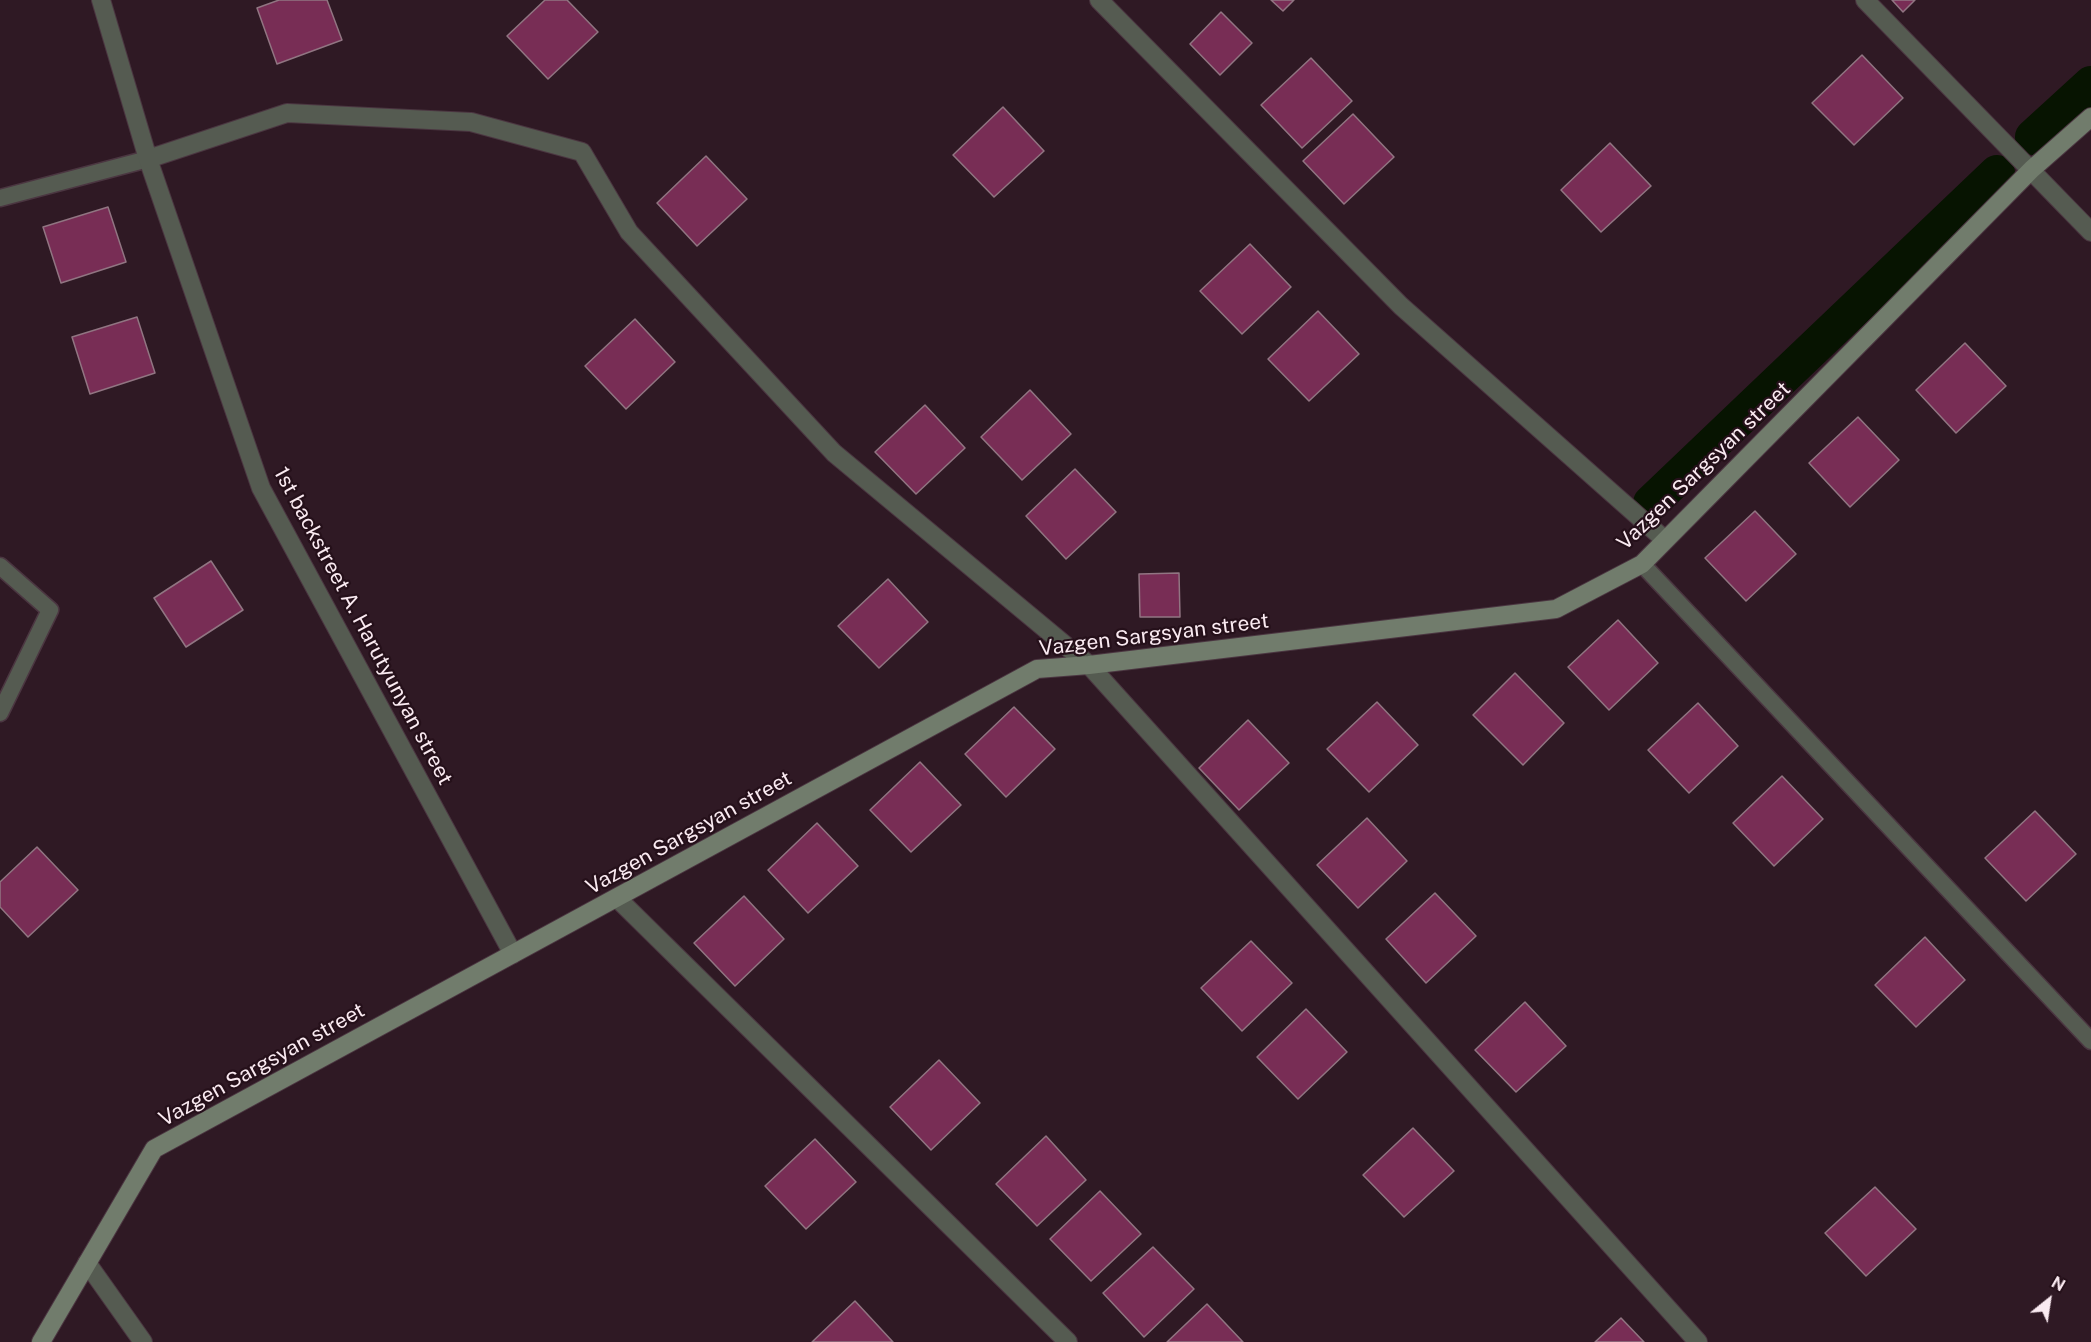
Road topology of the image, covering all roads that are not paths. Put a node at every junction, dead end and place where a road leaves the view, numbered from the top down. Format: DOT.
graph roads {
  1 [pos="101,0"];
  2 [pos="1099,0"];
  3 [pos="1865,0"];
  4 [pos="2091,117"];
  5 [pos="148,159"];
  6 [pos="2032,169"];
  7 [pos="0,198"];
  8 [pos="2091,232"];
  9 [pos="1665,540"];
  10 [pos="1642,564"];
  11 [pos="0,566"];
  12 [pos="1089,665"];
  13 [pos="0,713"];
  14 [pos="617,898"];
  15 [pos="513,954"];
  16 [pos="2091,1041"];
  17 [pos="87,1263"];
  18 [pos="41,1342"];
  19 [pos="143,1342"];
  20 [pos="1068,1342"];
  21 [pos="1698,1342"];
  1 -- 5 [label="street, 1st backstreet A. Harutyunyan street"];
  2 -- 9 [label="street"];
  3 -- 6 [label="street"];
  4 -- 6 [label="street, Vazgen Sargsyan street"];
  5 -- 7 [label="lane"];
  5 -- 12 [label="street"];
  5 -- 15 [label="street, 1st backstreet A. Harutyunyan street"];
  6 -- 8 [label="street"];
  6 -- 9 [label="street, Vazgen Sargsyan street"];
  9 -- 10 [label="street, Vazgen Sargsyan street"];
  10 -- 12 [label="street, Vazgen Sargsyan street"];
  10 -- 16 [label="lane"];
  11 -- 13 [label="lane"];
  12 -- 14 [label="street, Vazgen Sargsyan street"];
  12 -- 21 [label="street"];
  14 -- 15 [label="street, Vazgen Sargsyan street"];
  14 -- 20 [label="street"];
  15 -- 17 [label="street, Vazgen Sargsyan street"];
  17 -- 18 [label="street, Vazgen Sargsyan street"];
  17 -- 19 [label="street"];
}
